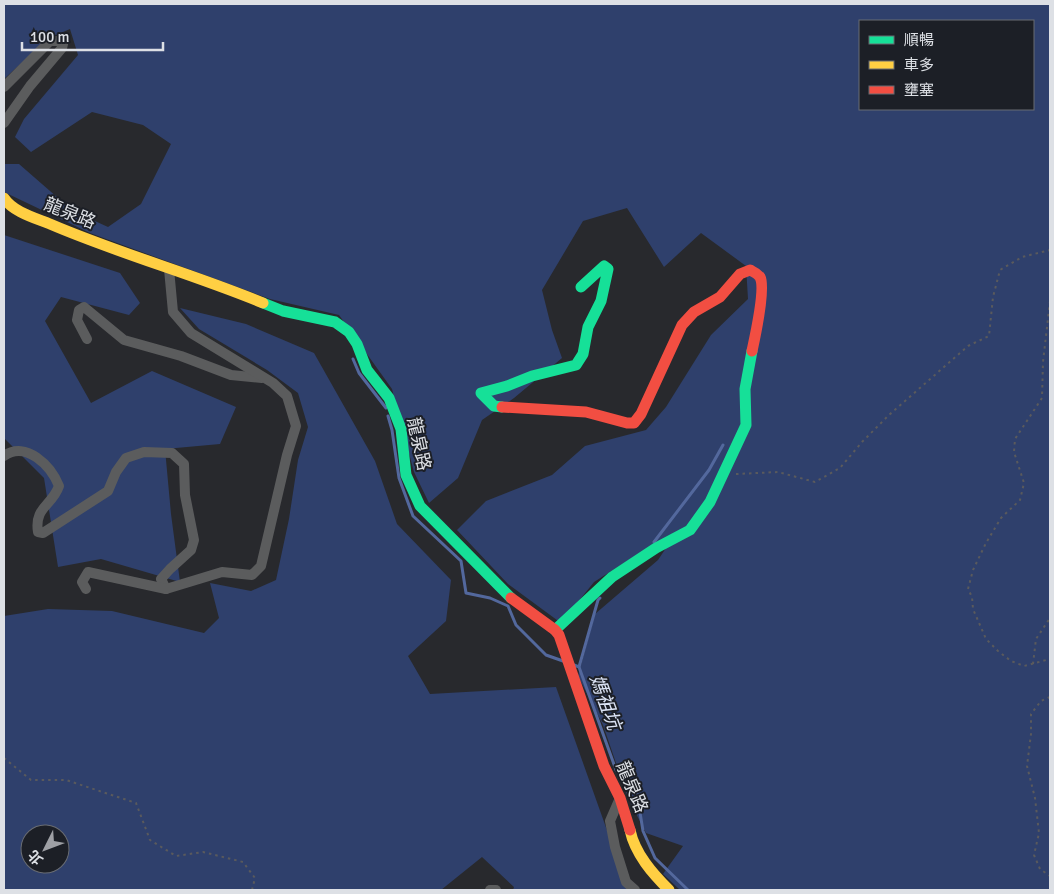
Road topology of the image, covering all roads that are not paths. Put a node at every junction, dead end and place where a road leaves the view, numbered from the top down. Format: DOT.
graph roads {
  1 [pos="4,87"];
  2 [pos="4,123"];
  3 [pos="4,198"];
  4 [pos="169,268"];
  5 [pos="581,286"];
  6 [pos="87,339"];
  7 [pos="265,379"];
  8 [pos="4,456"];
  9 [pos="166,589"];
  10 [pos="86,590"];
  11 [pos="557,632"];
  12 [pos="620,798"];
  13 [pos="490,890"];
  14 [pos="496,890"];
  15 [pos="635,890"];
  16 [pos="670,890"];
  1 -- 2 [label="street"];
  3 -- 4 [label="street, 龍泉路"];
  4 -- 7 [label="street"];
  4 -- 11 [label="street, 龍泉路"];
  5 -- 11 [label="street"];
  6 -- 7 [label="street"];
  7 -- 9 [label="street"];
  8 -- 9 [label="street"];
  9 -- 10 [label="street"];
  11 -- 12 [label="street, 龍泉路"];
  12 -- 15 [label="street"];
  12 -- 16 [label="street, 龍泉路"];
  13 -- 14 [label="street"];
}
